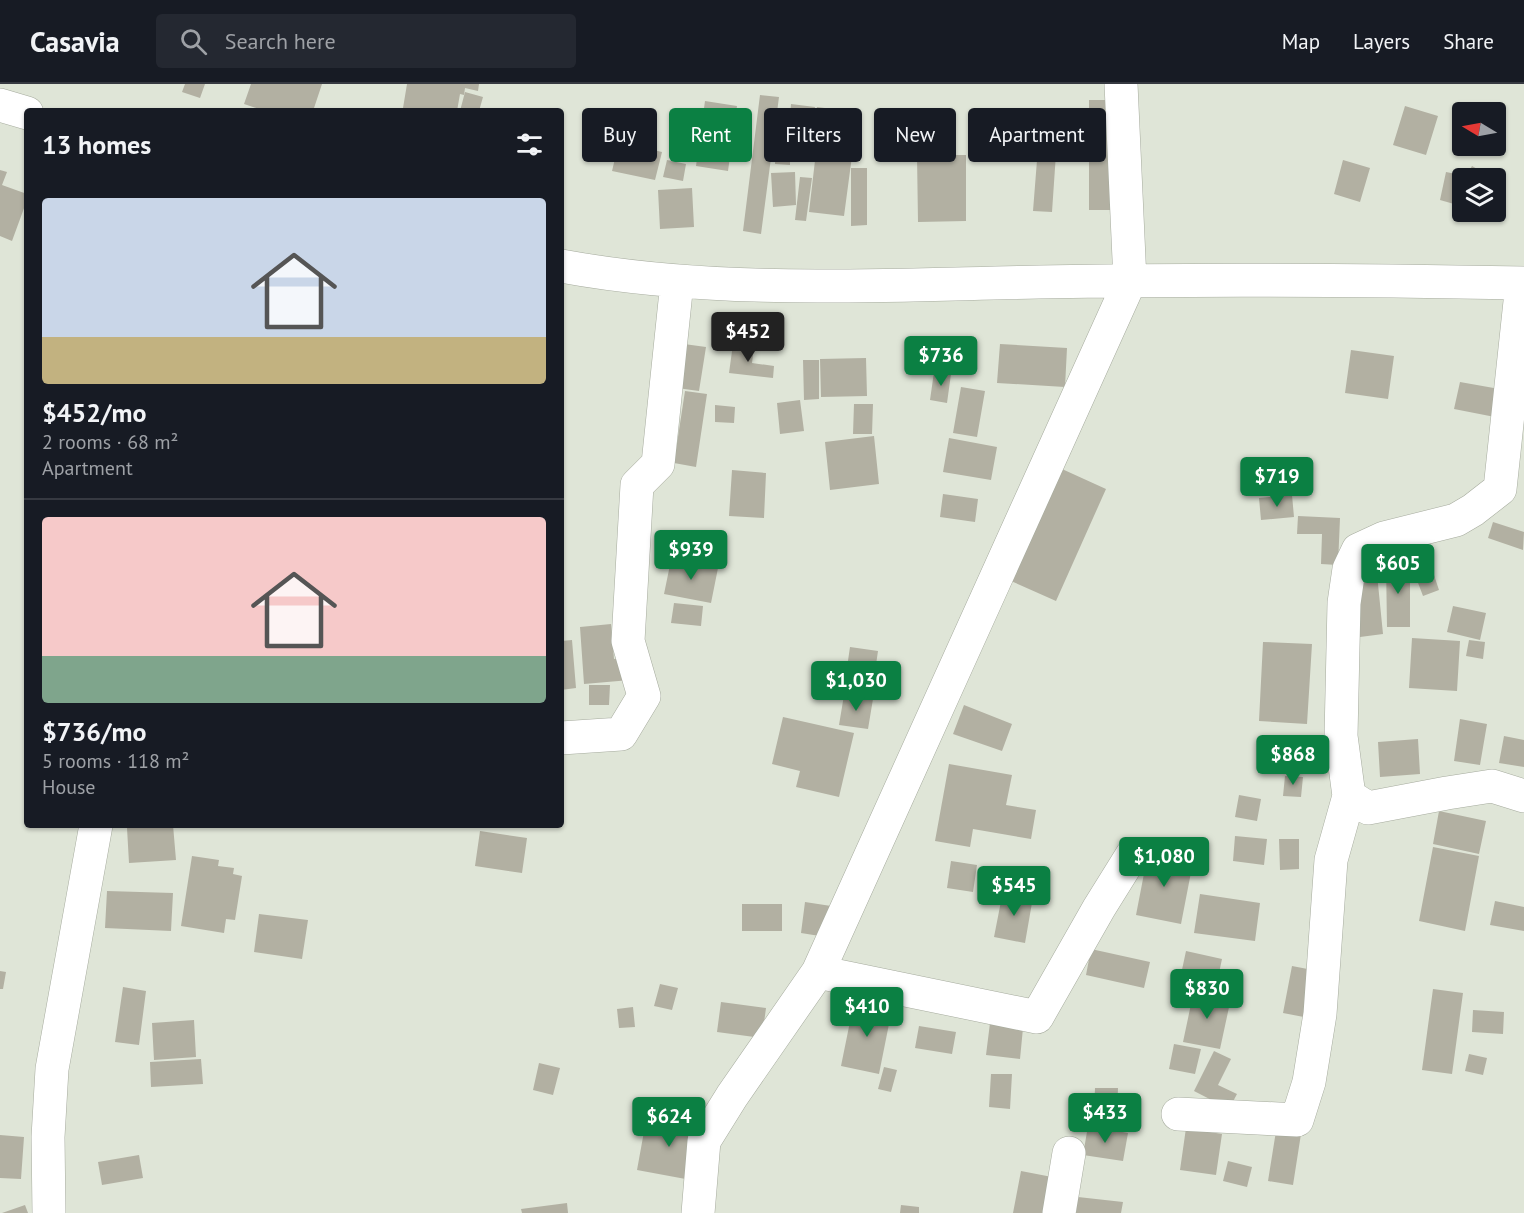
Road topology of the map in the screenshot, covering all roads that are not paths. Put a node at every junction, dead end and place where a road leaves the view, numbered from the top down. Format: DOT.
graph roads {
  1 [pos="1121,84"];
  2 [pos="0,105"];
  3 [pos="24,112"];
  4 [pos="564,266"];
  5 [pos="1130,281"];
  6 [pos="677,282"];
  7 [pos="1523,283"];
  8 [pos="564,738"];
  9 [pos="1349,796"];
  10 [pos="1524,796"];
  11 [pos="95,828"];
  12 [pos="1132,855"];
  13 [pos="818,972"];
  14 [pos="1178,1114"];
  15 [pos="1069,1153"];
  16 [pos="48,1213"];
  17 [pos="698,1213"];
  18 [pos="1059,1213"];
  1 -- 5 [label="street"];
  2 -- 3 [label="street"];
  4 -- 6 [label="street"];
  5 -- 6 [label="street"];
  5 -- 7 [label="street"];
  5 -- 13 [label="street"];
  6 -- 8 [label="street"];
  7 -- 9 [label="street"];
  9 -- 10 [label="street"];
  9 -- 14 [label="street"];
  11 -- 16 [label="street"];
  12 -- 13 [label="street"];
  13 -- 17 [label="street"];
  15 -- 18 [label="street"];
}
